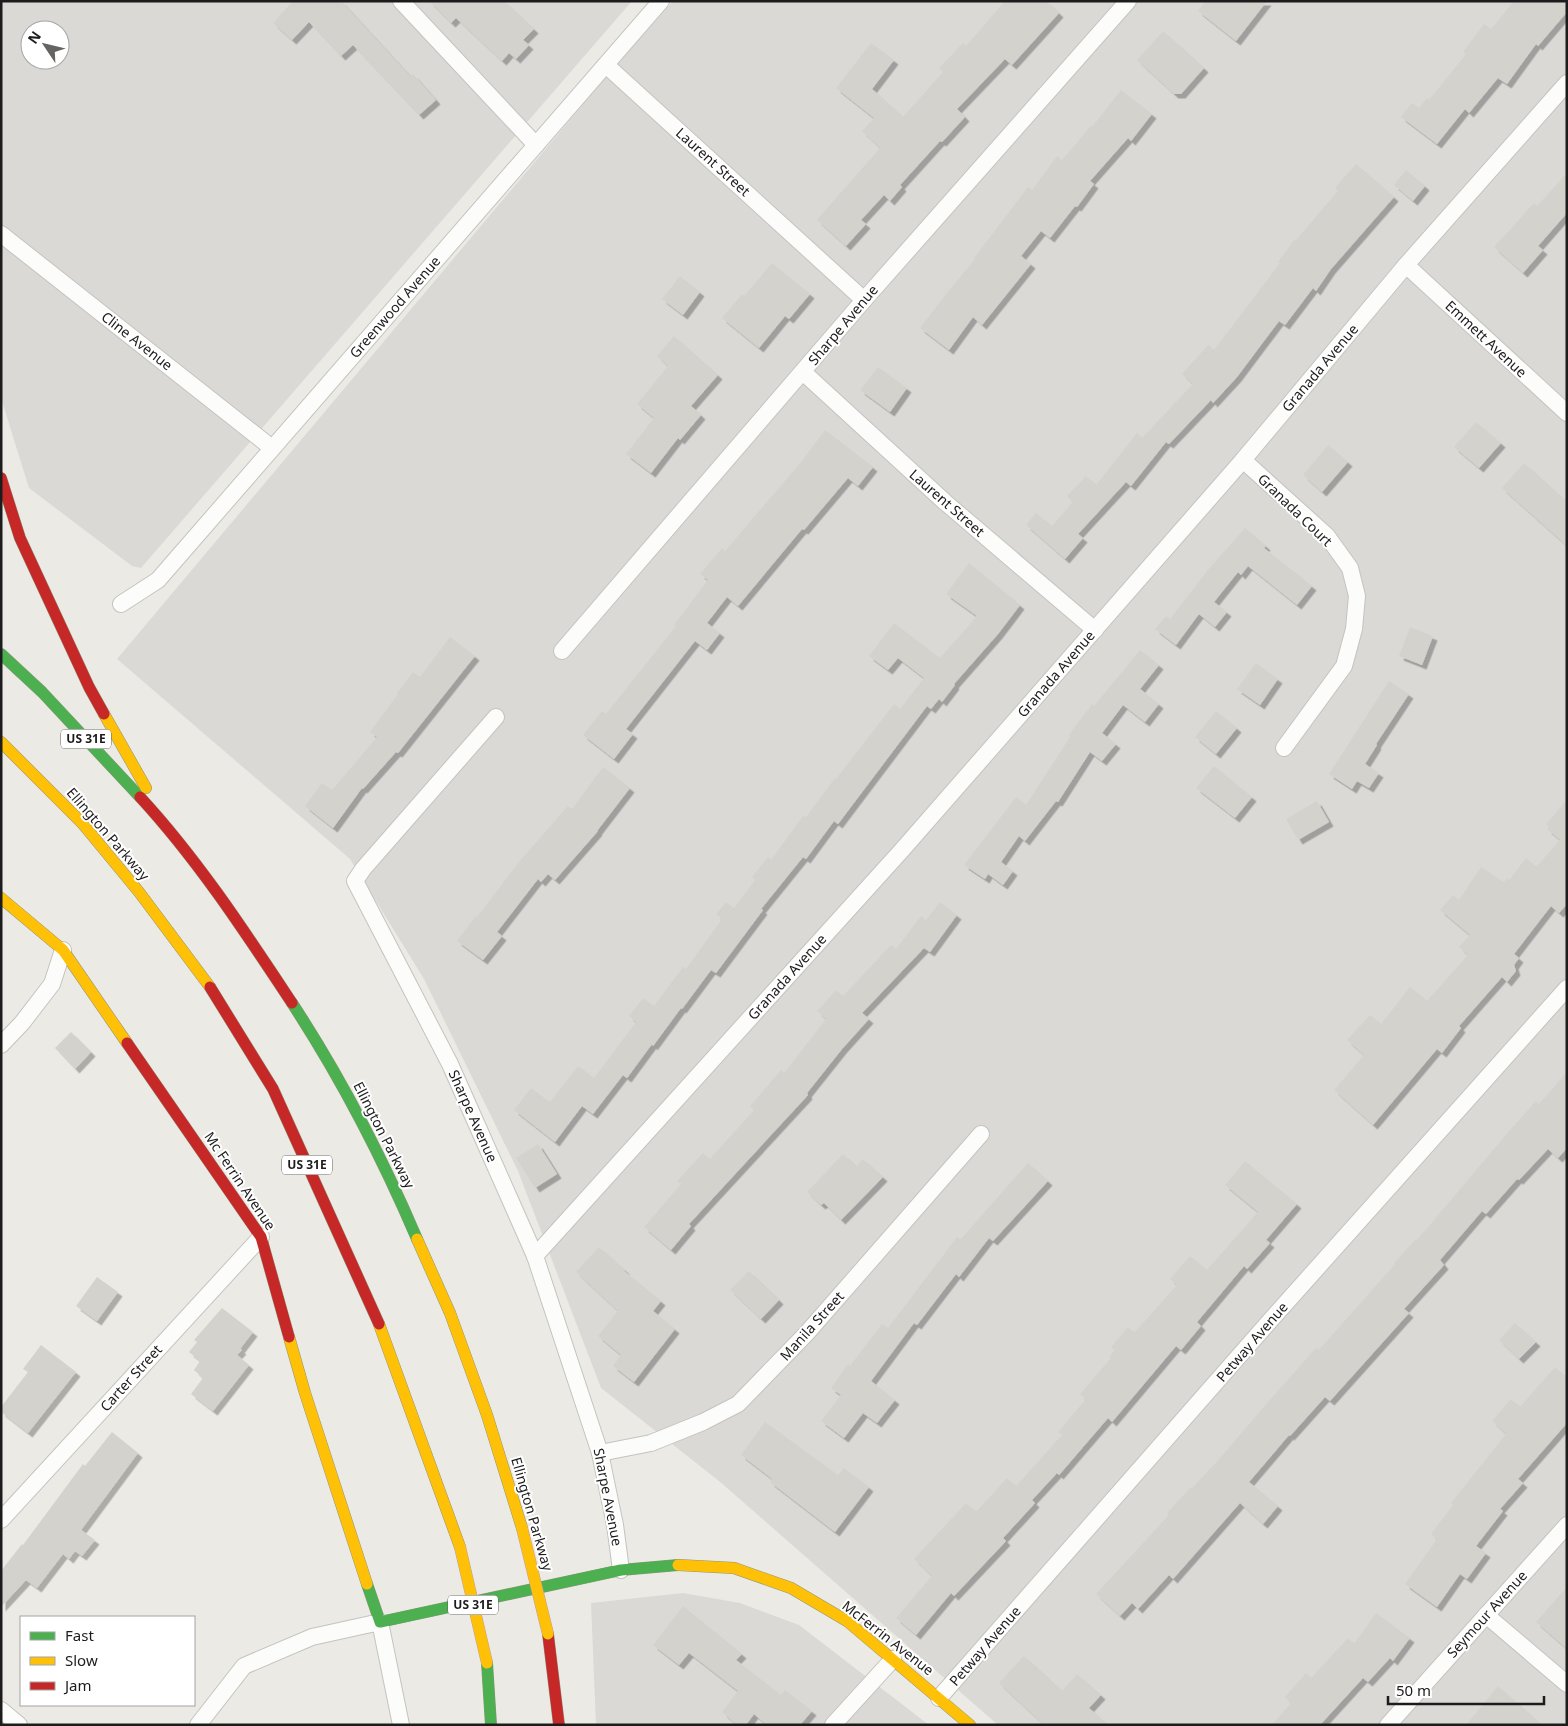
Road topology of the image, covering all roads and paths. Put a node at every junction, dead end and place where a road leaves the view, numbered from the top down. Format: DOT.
graph roads {
  1 [pos="401,1"];
  2 [pos="661,1"];
  3 [pos="1128,1"];
  4 [pos="606,65"];
  5 [pos="1567,83"];
  6 [pos="536,145"];
  7 [pos="1,234"];
  8 [pos="1406,265"];
  9 [pos="864,300"];
  10 [pos="803,372"];
  11 [pos="1567,413"];
  12 [pos="272,448"];
  13 [pos="1243,460"];
  14 [pos="1,478"];
  15 [pos="121,604"];
  16 [pos="1095,630"];
  17 [pos="562,651"];
  18 [pos="1,654"];
  19 [pos="496,718"];
  20 [pos="1,742"];
  21 [pos="1284,748"];
  22 [pos="167,826"];
  23 [pos="1,898"];
  24 [pos="63,950"];
  25 [pos="1567,988"];
  26 [pos="1,1045"];
  27 [pos="981,1134"];
  28 [pos="261,1236"];
  29 [pos="535,1256"];
  30 [pos="600,1453"];
  31 [pos="1,1520"];
  32 [pos="1567,1525"];
  33 [pos="621,1570"];
  34 [pos="1486,1615"];
  35 [pos="380,1622"];
  36 [pos="893,1659"];
  37 [pos="1567,1684"];
  38 [pos="940,1698"];
  39 [pos="1,1710"];
  40 [pos="19,1725"];
  41 [pos="198,1725"];
  42 [pos="401,1725"];
  43 [pos="491,1725"];
  44 [pos="559,1725"];
  45 [pos="833,1725"];
  46 [pos="970,1725"];
  47 [pos="1388,1725"];
  1 -- 6 [label="street"];
  2 -- 4 [label="street, Greenwood Avenue"];
  3 -- 9 [label="street, Sharpe Avenue"];
  4 -- 6 [label="street, Greenwood Avenue"];
  4 -- 9 [label="street, Laurent Street"];
  5 -- 8 [label="street, Granada Avenue"];
  6 -- 12 [label="street, Greenwood Avenue"];
  7 -- 12 [label="street, Cline Avenue"];
  8 -- 11 [label="street, Emmett Avenue"];
  8 -- 13 [label="street, Granada Avenue"];
  9 -- 10 [label="street, Sharpe Avenue"];
  10 -- 16 [label="street, Laurent Street"];
  10 -- 17 [label="street, Sharpe Avenue"];
  12 -- 15 [label="street, Greenwood Avenue"];
  13 -- 16 [label="street, Granada Avenue"];
  13 -- 21 [label="street, Granada Court"];
  14 -- 22 [label="main road"];
  16 -- 29 [label="street, Granada Avenue"];
  18 -- 22 [label="main road, Ellington Parkway / US 31E"];
  19 -- 29 [label="street, Sharpe Avenue"];
  20 -- 43 [label="main road, Ellington Parkway / US 31E, bridge"];
  22 -- 44 [label="main road, Ellington Parkway / US 31E, bridge"];
  23 -- 24 [label="main road, Mc Ferrin Avenue"];
  24 -- 26 [label="street"];
  24 -- 28 [label="main road, Mc Ferrin Avenue"];
  25 -- 38 [label="street, Petway Avenue"];
  27 -- 30 [label="street, Manila Street"];
  28 -- 31 [label="street, Carter Street"];
  28 -- 35 [label="main road, Mc Ferrin Avenue"];
  29 -- 30 [label="street, Sharpe Avenue"];
  30 -- 33 [label="street, Sharpe Avenue"];
  32 -- 34 [label="street, Seymour Avenue"];
  33 -- 35 [label="main road, McFerrin Avenue"];
  33 -- 36 [label="main road, McFerrin Avenue"];
  34 -- 37 [label="street"];
  34 -- 47 [label="street, Seymour Avenue"];
  35 -- 41 [label="street"];
  35 -- 42 [label="street"];
  36 -- 38 [label="main road, McFerrin Avenue"];
  36 -- 45 [label="street"];
  38 -- 46 [label="main road"];
  39 -- 40 [label="street"];
}
